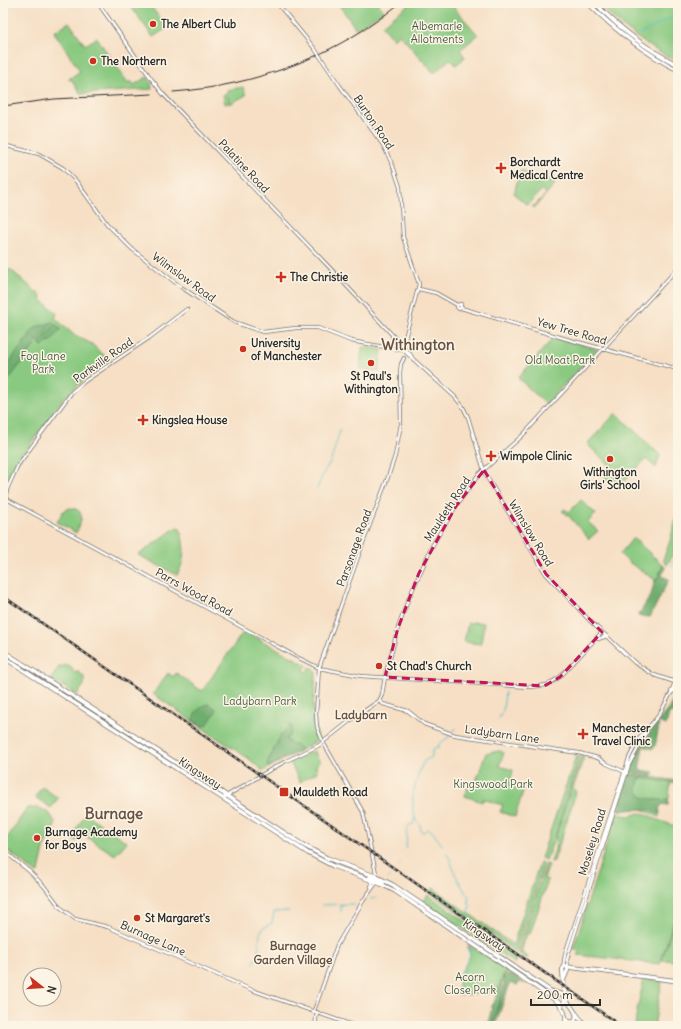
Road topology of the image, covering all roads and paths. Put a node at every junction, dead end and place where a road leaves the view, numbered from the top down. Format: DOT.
graph roads {
  1 [pos="98,3"];
  2 [pos="277,3"];
  3 [pos="588,3"];
  4 [pos="595,3"];
  5 [pos="678,65"];
  6 [pos="678,70"];
  7 [pos="3,145"];
  8 [pos="678,268"];
  9 [pos="419,289"];
  10 [pos="187,309"];
  11 [pos="405,338"];
  12 [pos="399,344"];
  13 [pos="401,347"];
  14 [pos="392,348"];
  15 [pos="603,348"];
  16 [pos="404,358"];
  17 [pos="678,369"];
  18 [pos="484,470"];
  19 [pos="4,497"];
  20 [pos="602,632"];
  21 [pos="606,636"];
  22 [pos="596,640"];
  23 [pos="3,651"];
  24 [pos="3,657"];
  25 [pos="319,668"];
  26 [pos="678,675"];
  27 [pos="385,677"];
  28 [pos="677,683"];
  29 [pos="62,689"];
  30 [pos="59,693"];
  31 [pos="379,701"];
  32 [pos="323,742"];
  33 [pos="626,772"];
  34 [pos="262,775"];
  35 [pos="258,776"];
  36 [pos="235,790"];
  37 [pos="227,795"];
  38 [pos="223,798"];
  39 [pos="234,800"];
  40 [pos="3,850"];
  41 [pos="375,866"];
  42 [pos="358,870"];
  43 [pos="369,874"];
  44 [pos="370,880"];
  45 [pos="376,880"];
  46 [pos="372,887"];
  47 [pos="363,901"];
  48 [pos="510,966"];
  49 [pos="563,968"];
  50 [pos="568,968"];
  51 [pos="678,981"];
  52 [pos="563,983"];
  53 [pos="557,994"];
  54 [pos="565,997"];
  55 [pos="556,1002"];
  56 [pos="315,1011"];
  57 [pos="575,1012"];
  58 [pos="565,1016"];
  59 [pos="573,1022"];
  60 [pos="315,1026"];
  61 [pos="355,1026"];
  62 [pos="566,1026"];
  63 [pos="569,1026"];
  64 [pos="579,1026"];
  65 [pos="586,1026"];
  1 -- 12 [label="street, Palatine Road"];
  2 -- 9 [label="street, Burton Road, bridge"];
  3 -- 6 [label="highway"];
  4 -- 5 [label="highway"];
  7 -- 14 [label="street, Wilmslow Road"];
  8 -- 15 [label="street, Mauldeth Road"];
  9 -- 11 [label="street, Burton Road"];
  9 -- 15 [label="street, Yew Tree Road"];
  10 -- 19 [label="street, Parkville Road"];
  11 -- 12 [label="street, Burton Road"];
  11 -- 13 [label="street, Burton Road"];
  12 -- 13 [label="street, Palatine Road"];
  12 -- 14 [label="street"];
  13 -- 14 [label="street, Wilmslow Road"];
  13 -- 18 [label="street, Wilmslow Road"];
  15 -- 17 [label="street, Yew Tree Road"];
  15 -- 18 [label="street, Mauldeth Road"];
  16 -- 25 [label="street, Parsonage Road"];
  18 -- 20 [label="street, Wilmslow Road"];
  18 -- 27 [label="street, Mauldeth Road"];
  19 -- 25 [label="street, Parrs Wood Road"];
  20 -- 21 [label="street, Wilmslow Road"];
  20 -- 22 [label="street, Parrs Wood Road"];
  21 -- 22 [label="street"];
  21 -- 28 [label="street, Wilmslow Road"];
  22 -- 27 [label="street, Parrs Wood Road"];
  23 -- 29 [label="highway, Kingsway"];
  24 -- 30 [label="highway, Kingsway"];
  25 -- 27 [label="street, Parrs Wood Road"];
  25 -- 32 [label="street, Parsonage Road"];
  26 -- 28 [label="highway"];
  27 -- 31 [label="street, Mauldeth Road"];
  28 -- 33 [label="street, Moseley Road"];
  29 -- 30 [label="highway"];
  29 -- 37 [label="highway, Kingsway"];
  30 -- 38 [label="highway, Kingsway"];
  31 -- 32 [label="street"];
  31 -- 33 [label="street, Ladybarn Lane"];
  32 -- 34 [label="street"];
  32 -- 41 [label="street, Parsonage Road"];
  33 -- 49 [label="street, Moseley Road"];
  33 -- 50 [label="street, Moseley Road"];
  35 -- 36 [label="street"];
  36 -- 37 [label="street"];
  36 -- 39 [label="street"];
  37 -- 38 [label="street"];
  37 -- 39 [label="highway, Kingsway"];
  38 -- 44 [label="highway, Kingsway"];
  39 -- 42 [label="highway, Kingsway"];
  40 -- 56 [label="street, Burnage Lane"];
  41 -- 43 [label="street"];
  41 -- 45 [label="street, Parsonage Road"];
  42 -- 43 [label="highway, Kingsway"];
  42 -- 45 [label="highway, Kingsway"];
  43 -- 45 [label="highway, Kingsway"];
  44 -- 45 [label="highway, Kingsway"];
  44 -- 46 [label="street"];
  45 -- 46 [label="street"];
  45 -- 47 [label="street"];
  45 -- 48 [label="highway, Kingsway"];
  45 -- 48 [label="highway, Kingsway"];
  46 -- 47 [label="street"];
  47 -- 56 [label="street"];
  48 -- 53 [label="highway, Kingsway"];
  48 -- 55 [label="highway, Kingsway"];
  49 -- 50 [label="highway"];
  49 -- 52 [label="highway, Moseley Road"];
  50 -- 51 [label="highway"];
  50 -- 52 [label="highway, Moseley Road"];
  52 -- 53 [label="highway, Moseley Road"];
  52 -- 54 [label="highway, Moseley Road"];
  53 -- 54 [label="highway"];
  53 -- 55 [label="highway"];
  54 -- 55 [label="highway"];
  54 -- 57 [label="main road"];
  55 -- 58 [label="main road, Kingsway"];
  56 -- 60 [label="street"];
  56 -- 61 [label="street, Burnage Lane"];
  57 -- 59 [label="main road"];
  57 -- 65 [label="main road"];
  58 -- 59 [label="main road, Kingsway"];
  58 -- 62 [label="street"];
  59 -- 63 [label="street"];
  59 -- 64 [label="main road, Kingsway"];
}
